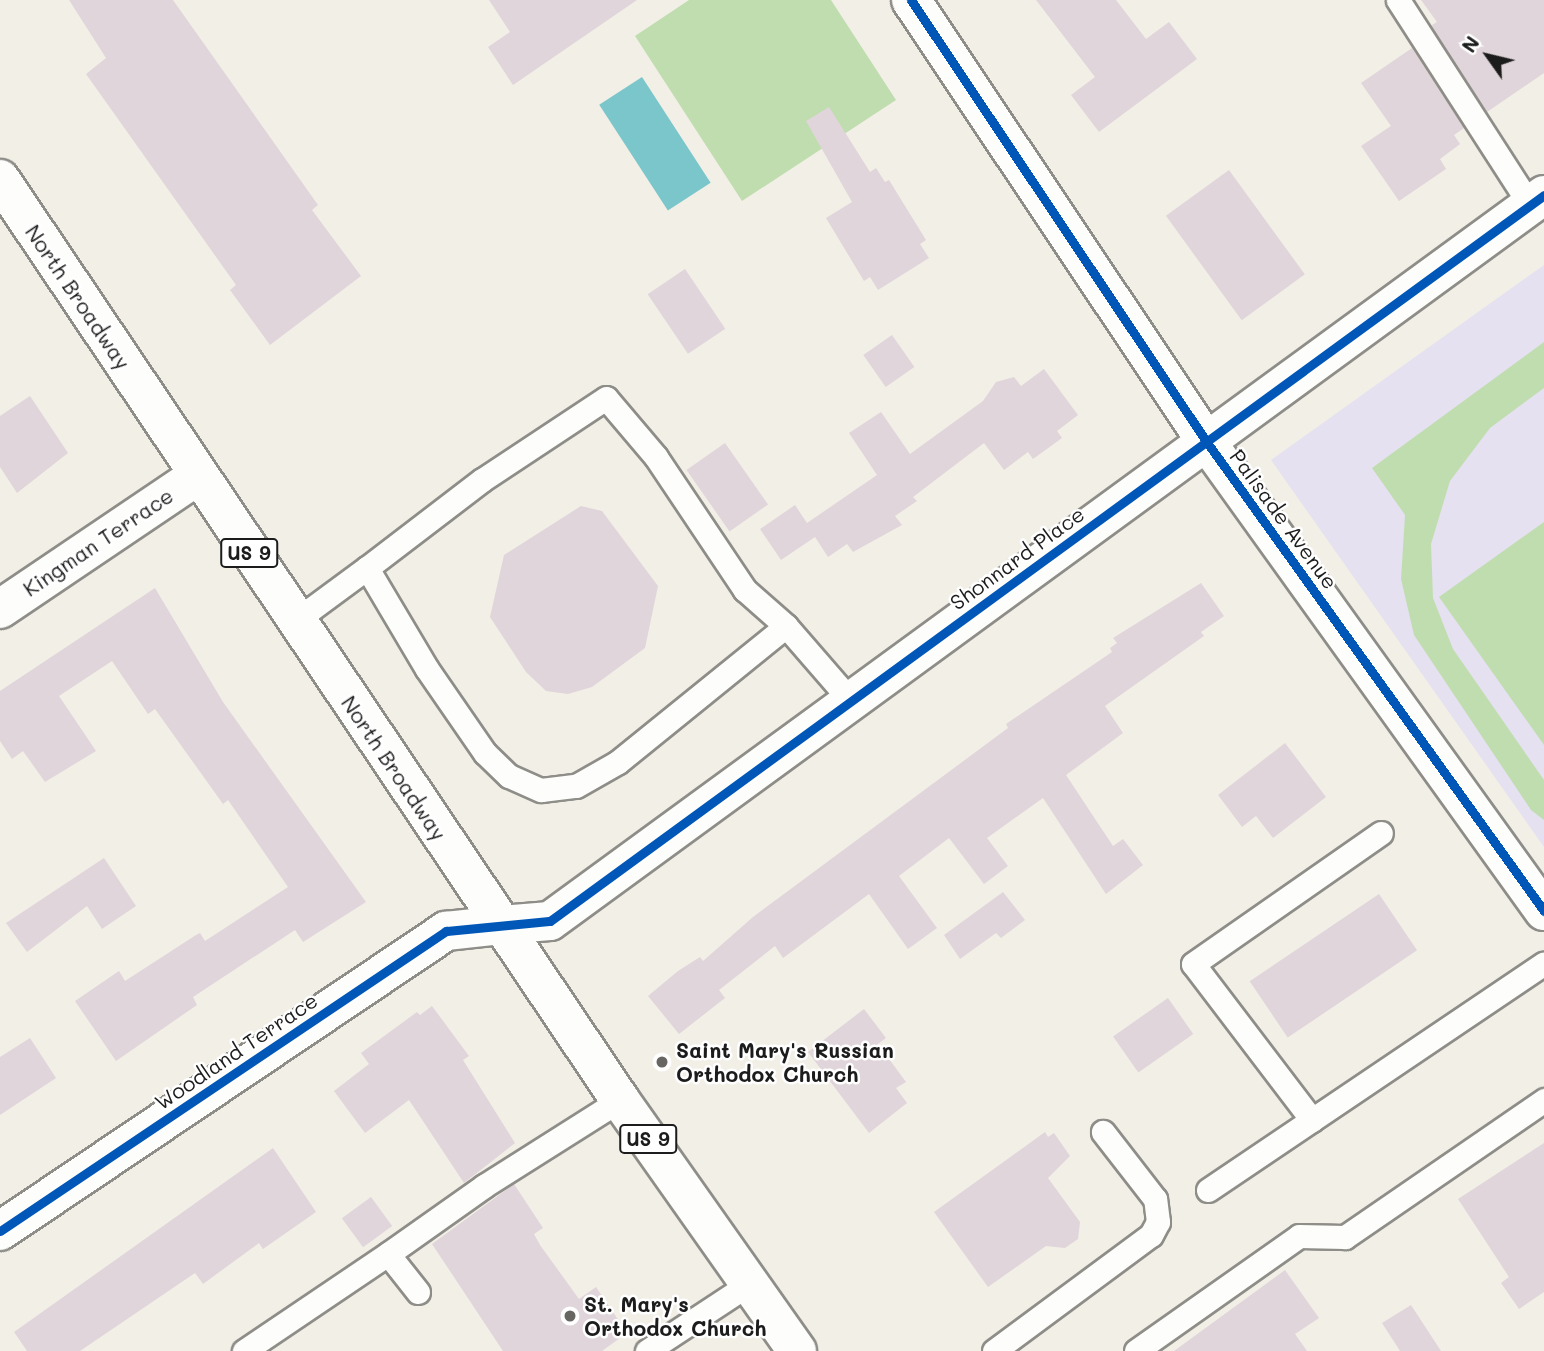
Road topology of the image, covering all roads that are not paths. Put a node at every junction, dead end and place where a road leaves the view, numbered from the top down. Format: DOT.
graph roads {
  1 [pos="912,0"];
  2 [pos="1398,0"];
  3 [pos="0,179"];
  4 [pos="1537,200"];
  5 [pos="1206,441"];
  6 [pos="197,476"];
  7 [pos="367,568"];
  8 [pos="0,608"];
  9 [pos="295,621"];
  10 [pos="786,626"];
  11 [pos="851,701"];
  12 [pos="1381,833"];
  13 [pos="1544,911"];
  14 [pos="502,925"];
  15 [pos="1544,963"];
  16 [pos="620,1100"];
  17 [pos="1544,1100"];
  18 [pos="1312,1120"];
  19 [pos="1103,1132"];
  20 [pos="1208,1190"];
  21 [pos="0,1231"];
  22 [pos="388,1254"];
  23 [pos="750,1284"];
  24 [pos="418,1292"];
  25 [pos="244,1351"];
  26 [pos="647,1351"];
  27 [pos="797,1351"];
  28 [pos="993,1351"];
  29 [pos="1136,1351"];
  1 -- 5 [label="street, Palisade Avenue"];
  2 -- 4 [label="lane"];
  3 -- 6 [label="street, North Broadway / US 9"];
  4 -- 5 [label="street, Shonnard Place"];
  5 -- 11 [label="street, Shonnard Place"];
  5 -- 13 [label="street, Palisade Avenue"];
  6 -- 8 [label="street, Kingman Terrace"];
  6 -- 9 [label="street, North Broadway / US 9"];
  7 -- 9 [label="lane"];
  7 -- 10 [label="lane"];
  7 -- 10 [label="lane"];
  9 -- 14 [label="street, North Broadway / US 9"];
  10 -- 11 [label="lane"];
  11 -- 14 [label="street, Shonnard Place"];
  12 -- 18 [label="lane"];
  14 -- 16 [label="street, North Broadway / US 9"];
  14 -- 21 [label="street, Woodland Terrace"];
  15 -- 18 [label="lane"];
  16 -- 22 [label="lane"];
  16 -- 23 [label="street, North Broadway / US 9"];
  17 -- 29 [label="lane"];
  18 -- 20 [label="lane"];
  19 -- 28 [label="lane"];
  22 -- 24 [label="lane"];
  22 -- 25 [label="lane"];
  23 -- 26 [label="lane"];
  23 -- 27 [label="street, North Broadway / US 9"];
}
